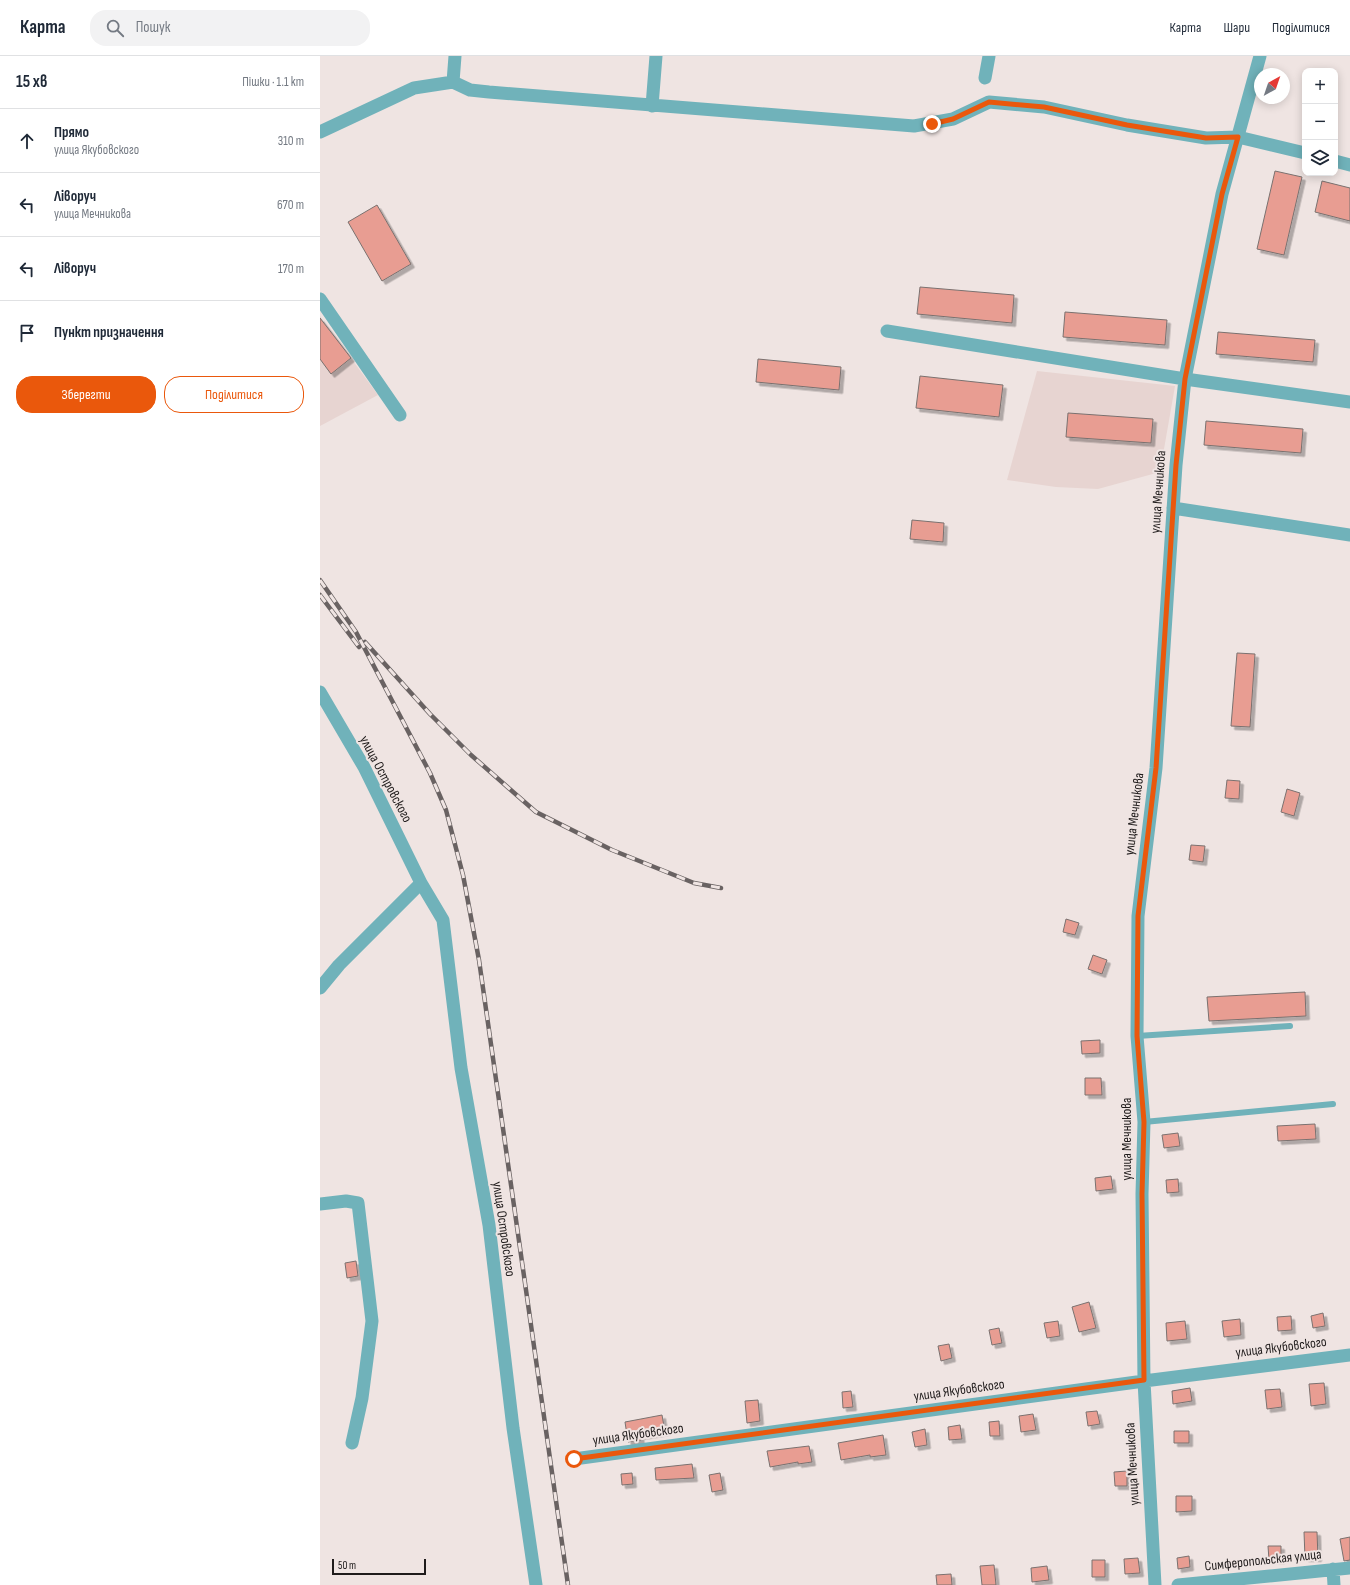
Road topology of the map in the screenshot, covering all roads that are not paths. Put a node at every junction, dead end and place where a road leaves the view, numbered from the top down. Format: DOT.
graph roads {
  1 [pos="455,56"];
  2 [pos="656,56"];
  3 [pos="989,56"];
  4 [pos="1260,56"];
  5 [pos="985,78"];
  6 [pos="453,82"];
  7 [pos="652,106"];
  8 [pos="320,132"];
  9 [pos="1238,137"];
  10 [pos="1302,152"];
  11 [pos="1338,162"];
  12 [pos="1350,165"];
  13 [pos="320,299"];
  14 [pos="887,331"];
  15 [pos="1185,379"];
  16 [pos="1350,402"];
  17 [pos="400,415"];
  18 [pos="1173,508"];
  19 [pos="1350,535"];
  20 [pos="320,692"];
  21 [pos="421,883"];
  22 [pos="320,988"];
  23 [pos="1290,1026"];
  24 [pos="1137,1036"];
  25 [pos="1333,1104"];
  26 [pos="1144,1122"];
  27 [pos="320,1204"];
  28 [pos="1350,1355"];
  29 [pos="1144,1380"];
  30 [pos="352,1443"];
  31 [pos="574,1459"];
  32 [pos="1350,1568"];
  33 [pos="1333,1569"];
  34 [pos="536,1585"];
  35 [pos="1155,1585"];
  36 [pos="1178,1585"];
  37 [pos="1334,1585"];
  1 -- 6 [label="street"];
  2 -- 7 [label="street"];
  3 -- 5 [label="street"];
  4 -- 9 [label="street, улица Мечникова"];
  6 -- 7 [label="street"];
  6 -- 8 [label="street"];
  7 -- 9 [label="street"];
  9 -- 10 [label="street"];
  9 -- 15 [label="street, улица Мечникова"];
  11 -- 12 [label="street"];
  13 -- 17 [label="street"];
  14 -- 15 [label="street"];
  15 -- 16 [label="street"];
  15 -- 18 [label="street, улица Мечникова"];
  18 -- 19 [label="street"];
  18 -- 24 [label="street, улица Мечникова"];
  20 -- 21 [label="street, улица Островского"];
  21 -- 22 [label="street"];
  21 -- 34 [label="street, улица Островского"];
  23 -- 24 [label="lane"];
  24 -- 26 [label="street, улица Мечникова"];
  25 -- 26 [label="lane"];
  26 -- 29 [label="street, улица Мечникова"];
  27 -- 30 [label="street"];
  28 -- 29 [label="street, улица Якубовского"];
  29 -- 31 [label="street, улица Якубовского"];
  29 -- 35 [label="street, улица Мечникова"];
  32 -- 33 [label="street, Симферопольская улица"];
  33 -- 36 [label="street, Симферопольская улица"];
  33 -- 37 [label="street"];
}
